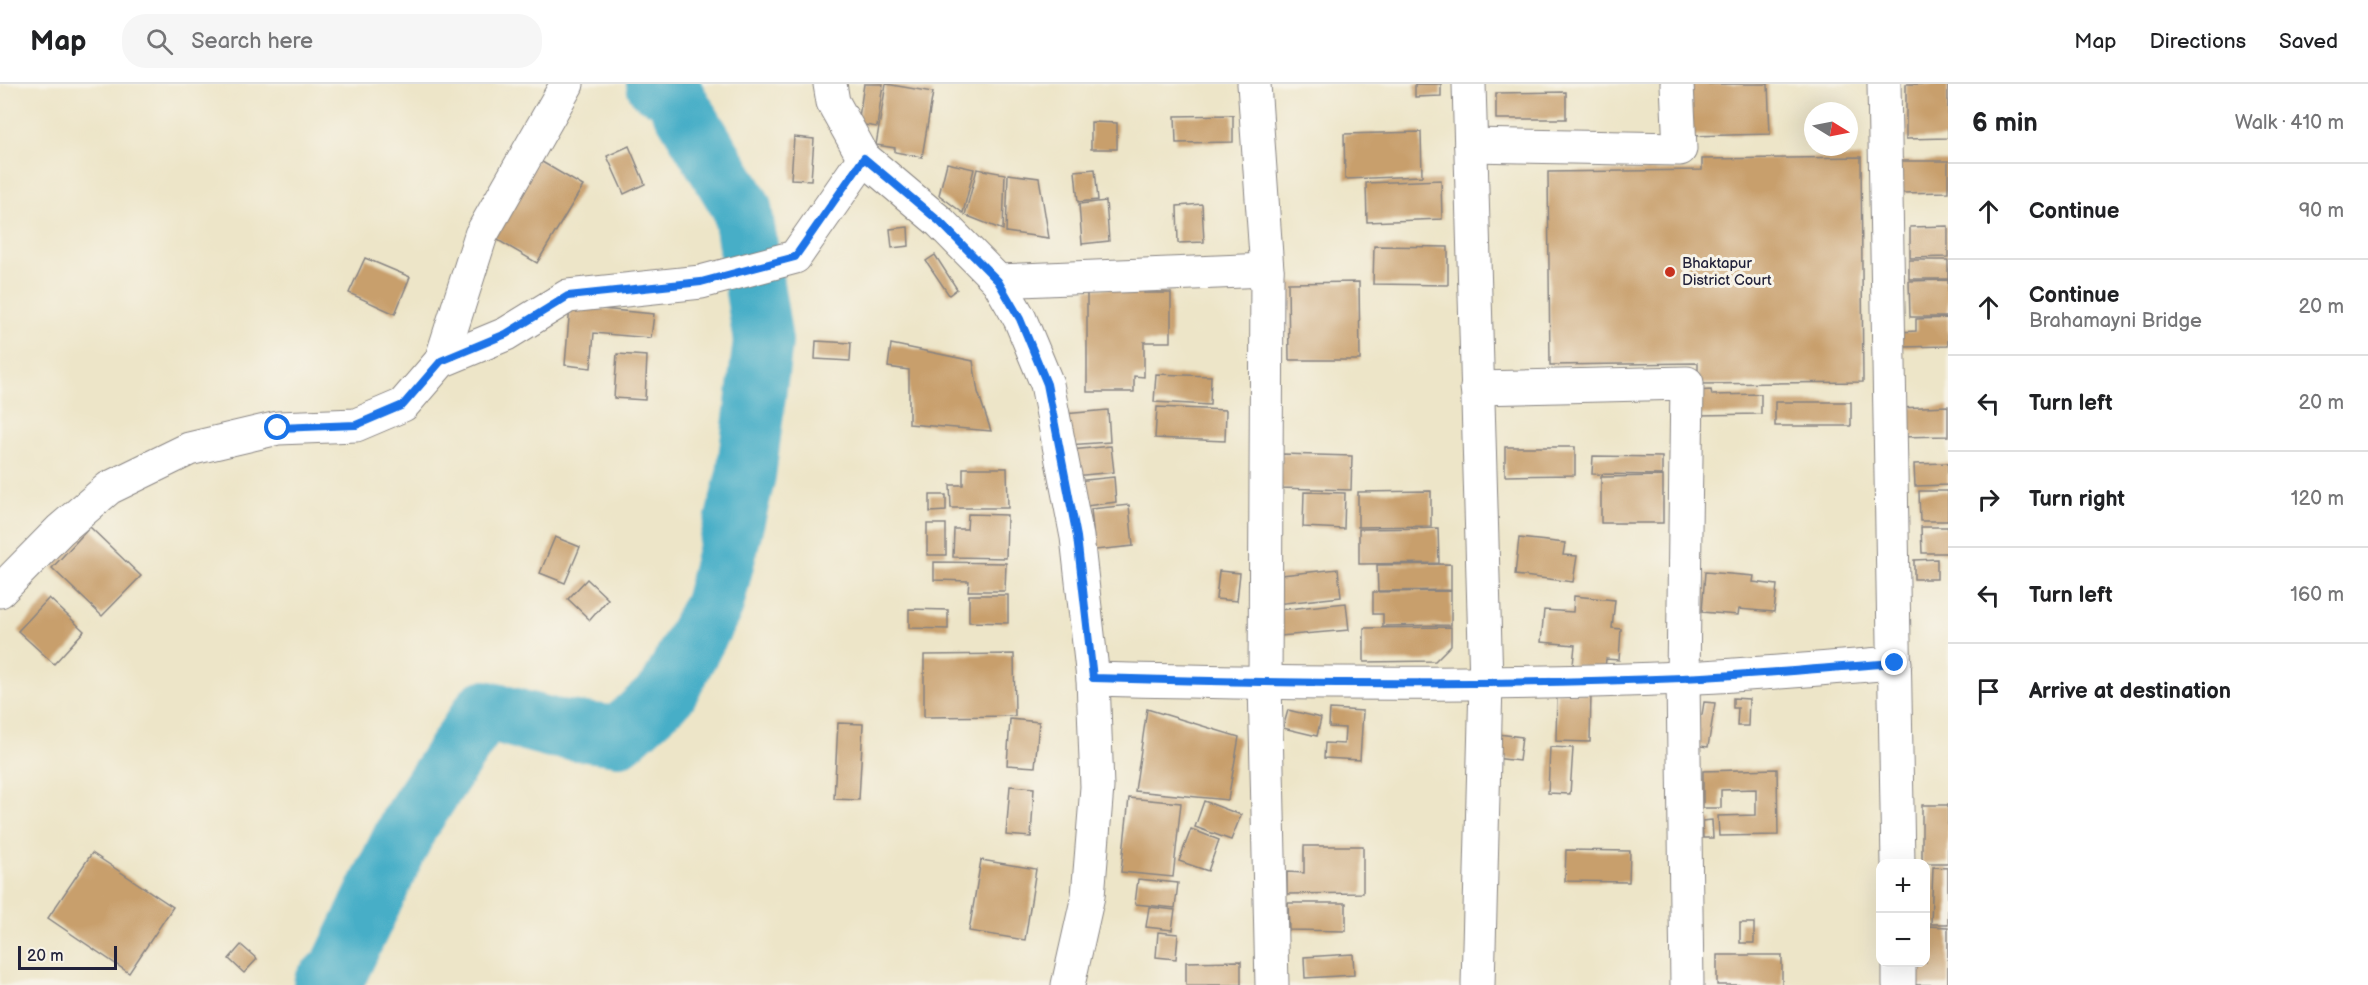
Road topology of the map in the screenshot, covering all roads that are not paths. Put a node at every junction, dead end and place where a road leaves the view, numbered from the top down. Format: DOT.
graph roads {
  1 [pos="567,84"];
  2 [pos="830,84"];
  3 [pos="1254,84"];
  4 [pos="1469,84"];
  5 [pos="1677,84"];
  6 [pos="1884,84"];
  7 [pos="1471,145"];
  8 [pos="864,158"];
  9 [pos="1267,270"];
  10 [pos="998,281"];
  11 [pos="441,361"];
  12 [pos="1477,388"];
  13 [pos="0,591"];
  14 [pos="1895,663"];
  15 [pos="1093,678"];
  16 [pos="1683,678"];
  17 [pos="1265,683"];
  18 [pos="1486,683"];
  19 [pos="1898,859"];
  20 [pos="1899,967"];
  21 [pos="1068,985"];
  22 [pos="1272,985"];
  23 [pos="1478,985"];
  24 [pos="1687,985"];
  25 [pos="1899,985"];
  1 -- 11 [label="street"];
  2 -- 8 [label="street"];
  3 -- 9 [label="street"];
  4 -- 7 [label="street"];
  5 -- 7 [label="street"];
  6 -- 14 [label="street"];
  7 -- 12 [label="street"];
  8 -- 10 [label="street"];
  8 -- 11 [label="street"];
  9 -- 10 [label="street"];
  9 -- 17 [label="street"];
  10 -- 15 [label="street"];
  11 -- 13 [label="street"];
  12 -- 16 [label="street"];
  12 -- 18 [label="street"];
  14 -- 16 [label="street"];
  14 -- 19 [label="street"];
  15 -- 17 [label="street"];
  15 -- 21 [label="street"];
  16 -- 18 [label="street"];
  16 -- 24 [label="street"];
  17 -- 18 [label="street"];
  17 -- 22 [label="street"];
  18 -- 23 [label="street"];
  20 -- 25 [label="street"];
}
